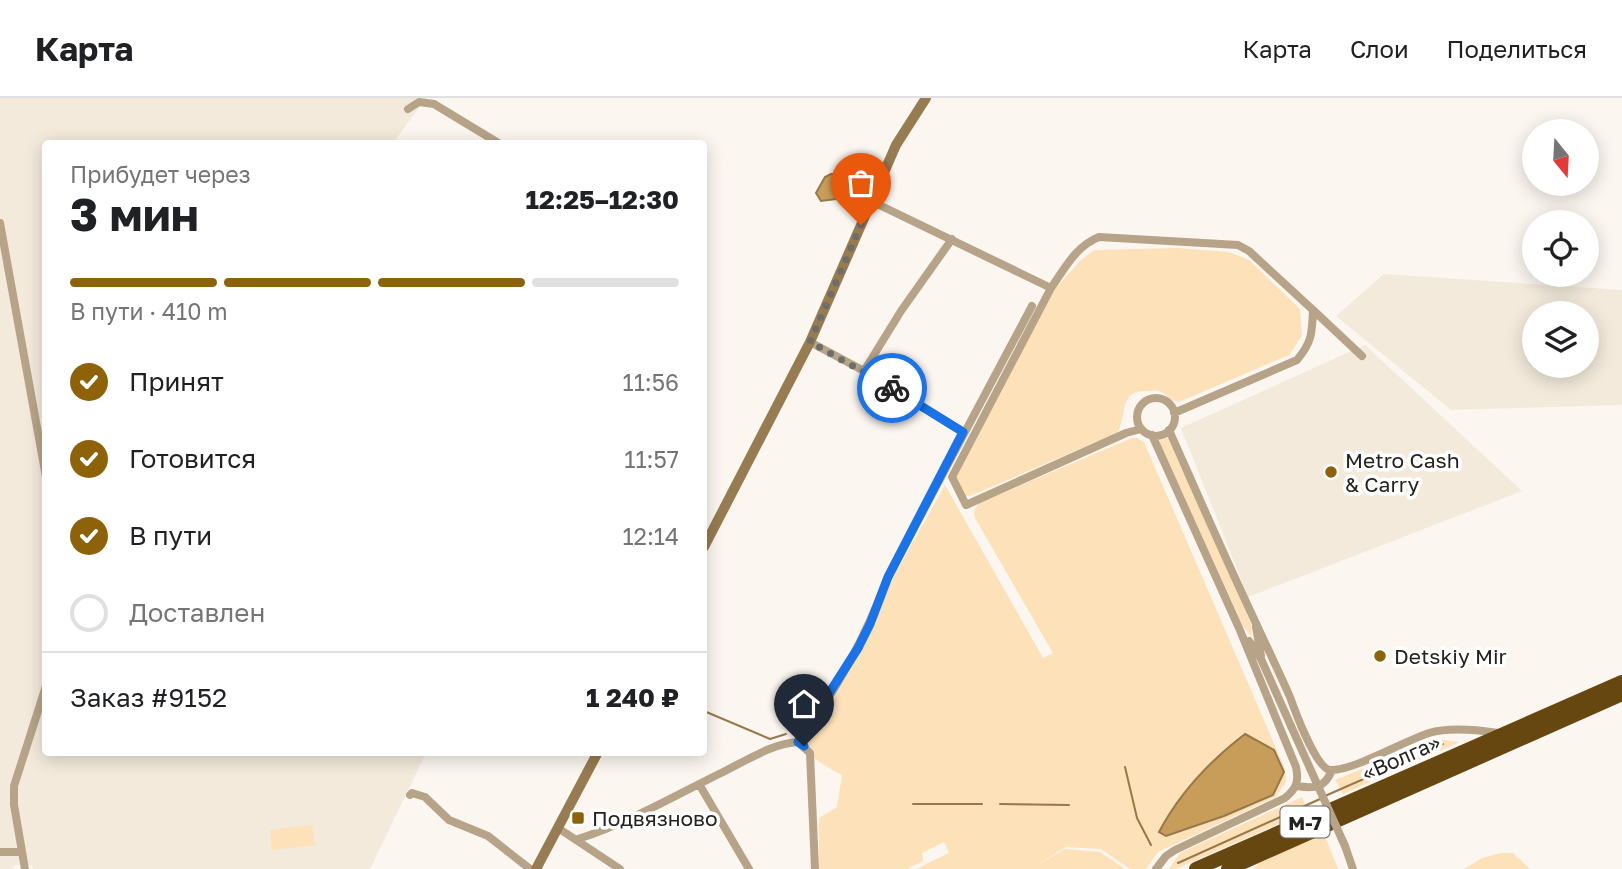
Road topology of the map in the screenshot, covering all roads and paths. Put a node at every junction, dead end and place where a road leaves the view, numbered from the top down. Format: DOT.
graph roads {
  1 [pos="926,98"];
  2 [pos="408,110"];
  3 [pos="493,140"];
  4 [pos="871,201"];
  5 [pos="0,223"];
  6 [pos="952,239"];
  7 [pos="1052,288"];
  8 [pos="1032,306"];
  9 [pos="1313,310"];
  10 [pos="810,342"];
  11 [pos="1362,356"];
  12 [pos="864,371"];
  13 [pos="1174,413"];
  14 [pos="1141,429"];
  15 [pos="1169,430"];
  16 [pos="963,432"];
  17 [pos="1152,435"];
  18 [pos="42,455"];
  19 [pos="707,541"];
  20 [pos="1255,621"];
  21 [pos="1239,628"];
  22 [pos="1261,659"];
  23 [pos="1622,682"];
  24 [pos="1622,694"];
  25 [pos="42,698"];
  26 [pos="1505,734"];
  27 [pos="798,742"];
  28 [pos="596,756"];
  29 [pos="1332,770"];
  30 [pos="699,784"];
  31 [pos="1297,786"];
  32 [pos="410,795"];
  33 [pos="558,828"];
  34 [pos="578,839"];
  35 [pos="0,852"];
  36 [pos="22,852"];
  37 [pos="1257,855"];
  38 [pos="25,869"];
  39 [pos="530,869"];
  40 [pos="536,869"];
  41 [pos="620,869"];
  42 [pos="749,869"];
  43 [pos="816,869"];
  44 [pos="1156,869"];
  45 [pos="1196,869"];
  46 [pos="1228,869"];
  47 [pos="1248,869"];
  48 [pos="1353,869"];
  1 -- 4 [label="main road"];
  2 -- 3 [label="street"];
  4 -- 6 [label="street"];
  4 -- 10 [label="main road"];
  5 -- 18 [label="street"];
  6 -- 7 [label="street"];
  6 -- 12 [label="street"];
  7 -- 9 [label="street"];
  7 -- 14 [label="street"];
  8 -- 16 [label="street"];
  9 -- 11 [label="street"];
  9 -- 13 [label="street"];
  10 -- 12 [label="street"];
  10 -- 19 [label="main road"];
  12 -- 16 [label="street"];
  13 -- 14 [label="street"];
  13 -- 15 [label="street"];
  14 -- 17 [label="street"];
  15 -- 17 [label="street"];
  15 -- 20 [label="street"];
  16 -- 27 [label="street"];
  17 -- 21 [label="street"];
  20 -- 22 [label="street"];
  20 -- 29 [label="street"];
  21 -- 22 [label="street"];
  21 -- 31 [label="street"];
  22 -- 48 [label="street, bridge"];
  23 -- 26 [label="highway, «Волга» / М-7"];
  24 -- 37 [label="highway, «Волга» / М-7"];
  25 -- 36 [label="street"];
  26 -- 29 [label="street"];
  26 -- 45 [label="highway, «Волга» / М-7"];
  27 -- 30 [label="street"];
  27 -- 43 [label="street"];
  28 -- 33 [label="main road"];
  29 -- 31 [label="street"];
  30 -- 34 [label="street"];
  30 -- 42 [label="street"];
  31 -- 44 [label="street"];
  32 -- 39 [label="street"];
  33 -- 34 [label="street"];
  33 -- 40 [label="main road"];
  34 -- 41 [label="street"];
  35 -- 36 [label="street"];
  36 -- 38 [label="street"];
  37 -- 46 [label="highway, «Волга» / М-7"];
  37 -- 47 [label="street"];
}
